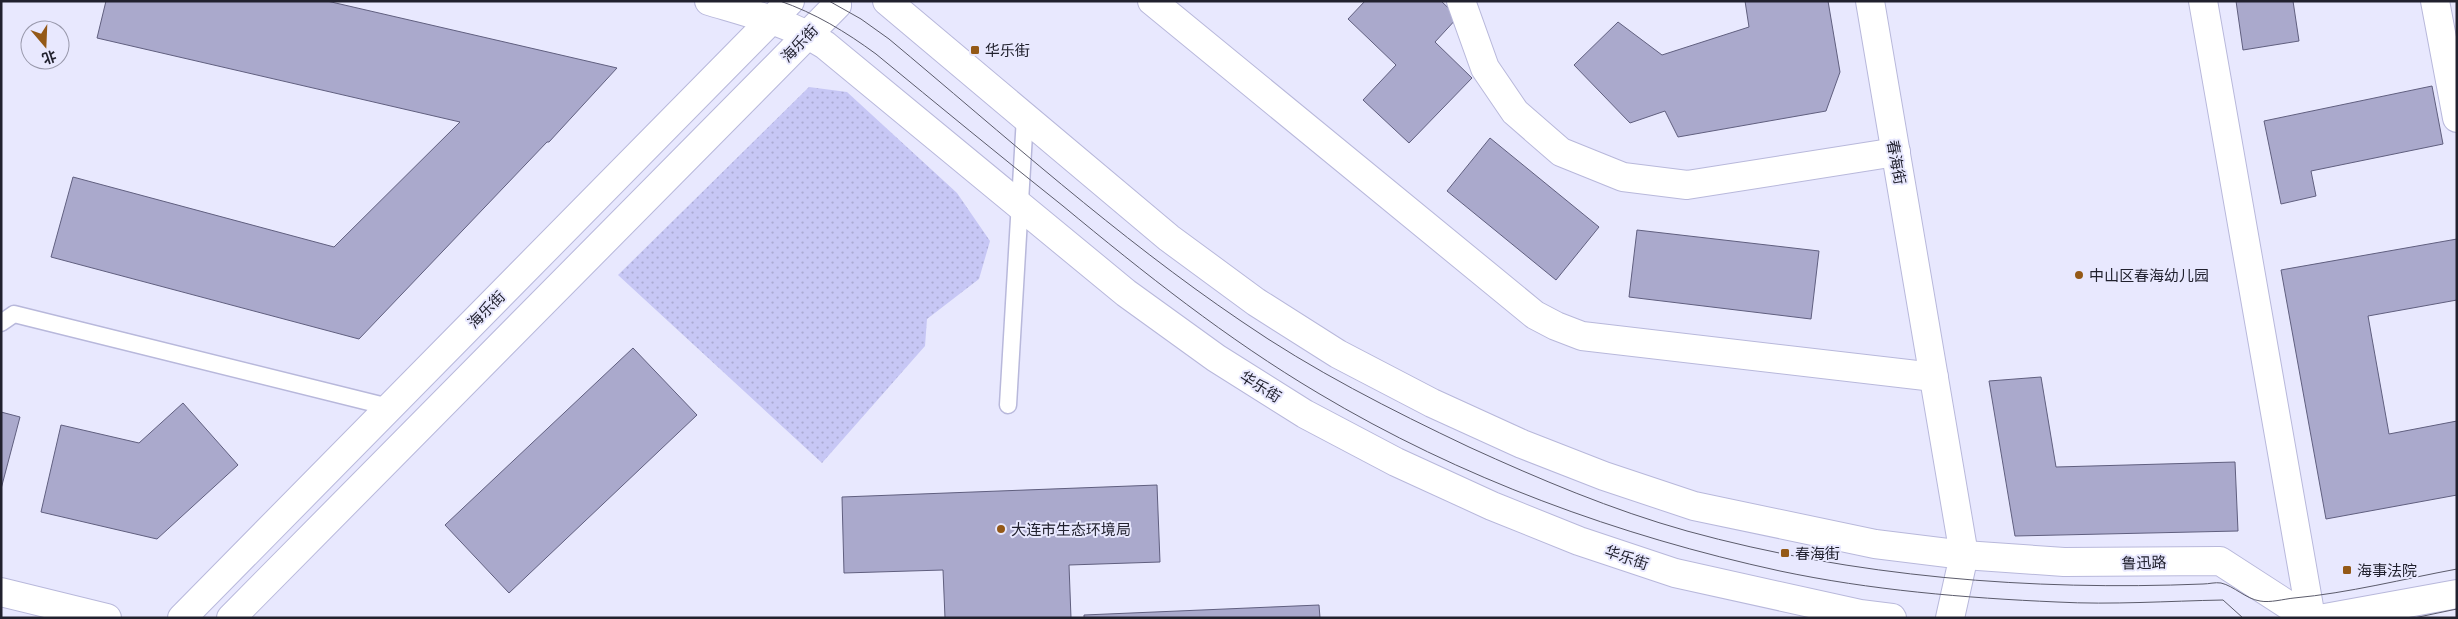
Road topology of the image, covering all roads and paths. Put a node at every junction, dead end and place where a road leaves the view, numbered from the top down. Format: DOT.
graph roads {
  1 [pos="709,1"];
  2 [pos="836,1"];
  3 [pos="887,1"];
  4 [pos="1152,1"];
  5 [pos="1461,1"];
  6 [pos="1870,1"];
  7 [pos="2203,1"];
  8 [pos="2435,1"];
  9 [pos="780,11"];
  10 [pos="808,34"];
  11 [pos="1025,117"];
  12 [pos="2457,118"];
  13 [pos="1896,152"];
  14 [pos="1020,205"];
  15 [pos="1,322"];
  16 [pos="1934,377"];
  17 [pos="1008,405"];
  18 [pos="389,408"];
  19 [pos="1964,555"];
  20 [pos="1,592"];
  21 [pos="2457,594"];
  22 [pos="108,618"];
  23 [pos="182,618"];
  24 [pos="231,618"];
  25 [pos="1892,618"];
  26 [pos="1950,618"];
  27 [pos="2309,618"];
  28 [pos="2325,618"];
  1 -- 9 [label="main road, 华乐街"];
  2 -- 10 [label="main road, 海乐街"];
  3 -- 11 [label="main road"];
  4 -- 16 [label="main road"];
  5 -- 13 [label="main road"];
  6 -- 13 [label="main road, 春海街"];
  7 -- 27 [label="main road"];
  8 -- 12 [label="main road"];
  9 -- 10 [label="main road, 华乐街"];
  9 -- 18 [label="main road, 海乐街"];
  10 -- 14 [label="main road, 华乐街"];
  10 -- 24 [label="main road, 海乐街"];
  11 -- 14 [label="lane"];
  11 -- 19 [label="main road"];
  13 -- 16 [label="main road, 春海街"];
  14 -- 17 [label="lane"];
  14 -- 25 [label="main road, 华乐街"];
  15 -- 18 [label="lane"];
  16 -- 19 [label="main road, 春海街"];
  18 -- 23 [label="main road, 海乐街"];
  19 -- 26 [label="main road, 春海街"];
  19 -- 27 [label="main road, 鲁迅路"];
  20 -- 22 [label="main road"];
  21 -- 28 [label="main road"];
}
